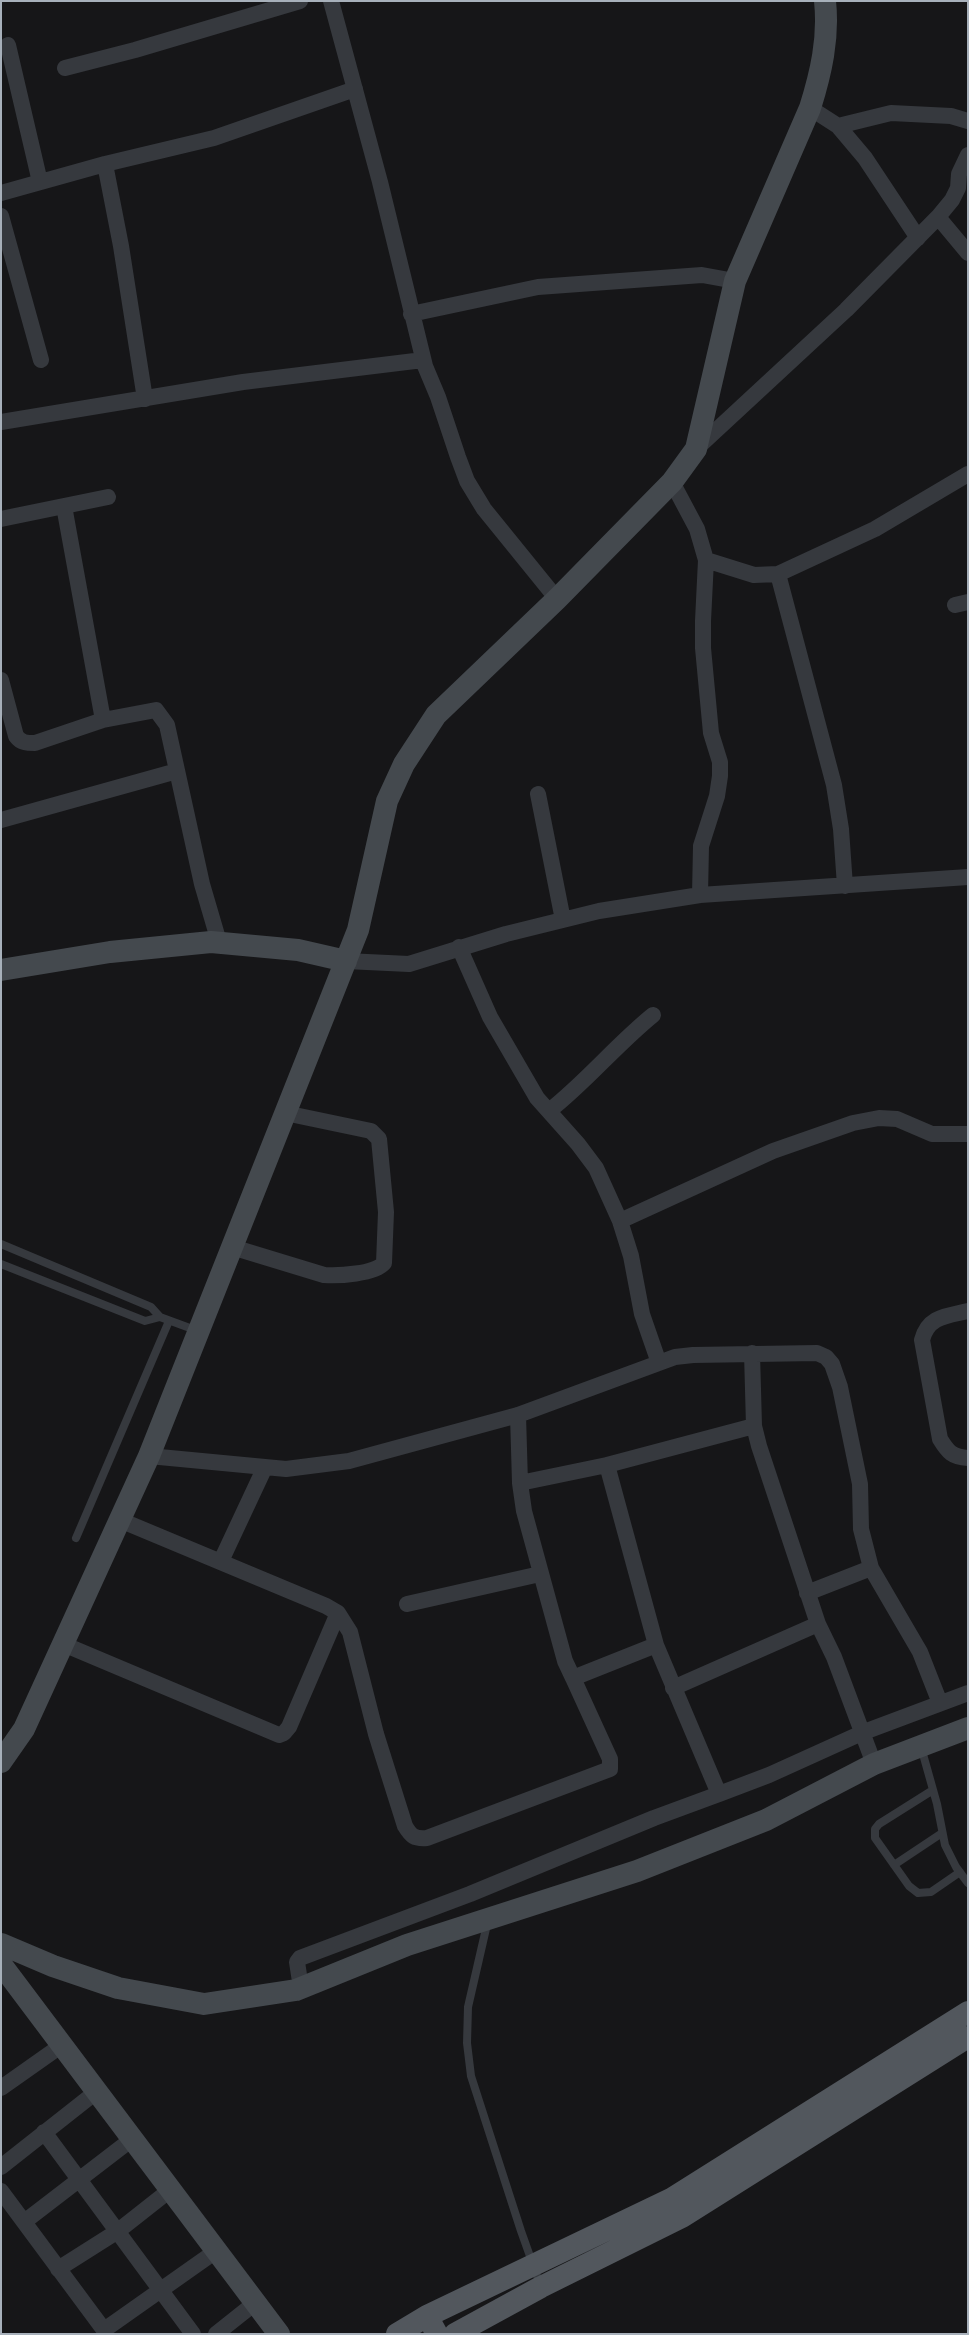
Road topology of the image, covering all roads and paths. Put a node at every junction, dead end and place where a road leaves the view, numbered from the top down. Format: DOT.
graph roads {
  1 [pos="300,1"];
  2 [pos="331,1"];
  3 [pos="825,1"];
  4 [pos="8,45"];
  5 [pos="65,68"];
  6 [pos="354,89"];
  7 [pos="810,108"];
  8 [pos="968,121"];
  9 [pos="838,126"];
  10 [pos="968,155"];
  11 [pos="105,164"];
  12 [pos="40,182"];
  13 [pos="1,193"];
  14 [pos="1,216"];
  15 [pos="938,217"];
  16 [pos="918,238"];
  17 [pos="968,253"];
  18 [pos="735,281"];
  19 [pos="412,314"];
  20 [pos="41,360"];
  21 [pos="423,360"];
  22 [pos="145,399"];
  23 [pos="1,422"];
  24 [pos="696,450"];
  25 [pos="968,474"];
  26 [pos="672,482"];
  27 [pos="108,497"];
  28 [pos="64,506"];
  29 [pos="1,519"];
  30 [pos="706,560"];
  31 [pos="778,574"];
  32 [pos="557,598"];
  33 [pos="1,680"];
  34 [pos="103,720"];
  35 [pos="177,771"];
  36 [pos="538,794"];
  37 [pos="1,820"];
  38 [pos="968,877"];
  39 [pos="845,886"];
  40 [pos="700,895"];
  41 [pos="563,920"];
  42 [pos="218,942"];
  43 [pos="459,948"];
  44 [pos="346,961"];
  45 [pos="1,970"];
  46 [pos="653,1015"];
  47 [pos="549,1111"];
  48 [pos="285,1113"];
  49 [pos="968,1134"];
  50 [pos="620,1221"];
  51 [pos="1,1244"];
  52 [pos="232,1247"];
  53 [pos="1,1264"];
  54 [pos="968,1311"];
  55 [pos="160,1317"];
  56 [pos="169,1321"];
  57 [pos="199,1331"];
  58 [pos="752,1354"];
  59 [pos="659,1364"];
  60 [pos="518,1415"];
  61 [pos="754,1426"];
  62 [pos="149,1456"];
  63 [pos="968,1458"];
  64 [pos="606,1465"];
  65 [pos="265,1467"];
  66 [pos="520,1483"];
  67 [pos="120,1520"];
  68 [pos="76,1538"];
  69 [pos="222,1561"];
  70 [pos="871,1568"];
  71 [pos="540,1574"];
  72 [pos="807,1593"];
  73 [pos="407,1604"];
  74 [pos="338,1613"];
  75 [pos="818,1624"];
  76 [pos="63,1644"];
  77 [pos="656,1645"];
  78 [pos="573,1678"];
  79 [pos="673,1688"];
  80 [pos="968,1693"];
  81 [pos="940,1703"];
  82 [pos="968,1728"];
  83 [pos="920,1744"];
  84 [pos="868,1747"];
  85 [pos="1,1762"];
  86 [pos="933,1790"];
  87 [pos="719,1794"];
  88 [pos="942,1833"];
  89 [pos="894,1865"];
  90 [pos="960,1872"];
  91 [pos="968,1883"];
  92 [pos="488,1920"];
  93 [pos="1,1944"];
  94 [pos="1,1964"];
  95 [pos="298,1975"];
  96 [pos="968,2012"];
  97 [pos="968,2037"];
  98 [pos="62,2045"];
  99 [pos="872,2071"];
  100 [pos="1,2088"];
  101 [pos="885,2089"];
  102 [pos="96,2092"];
  103 [pos="44,2132"];
  104 [pos="132,2139"];
  105 [pos="1,2167"];
  106 [pos="81,2180"];
  107 [pos="170,2190"];
  108 [pos="1,2191"];
  109 [pos="671,2199"];
  110 [pos="682,2217"];
  111 [pos="24,2222"];
  112 [pos="118,2230"];
  113 [pos="216,2251"];
  114 [pos="533,2264"];
  115 [pos="58,2269"];
  116 [pos="541,2287"];
  117 [pos="161,2291"];
  118 [pos="256,2303"];
  119 [pos="432,2325"];
  120 [pos="106,2332"];
  121 [pos="193,2334"];
  122 [pos="216,2334"];
  123 [pos="279,2334"];
  124 [pos="397,2334"];
  125 [pos="455,2334"];
  1 -- 5 [label="street"];
  2 -- 6 [label="street"];
  3 -- 7 [label="street"];
  4 -- 12 [label="street"];
  6 -- 11 [label="street"];
  6 -- 19 [label="street"];
  7 -- 9 [label="street"];
  7 -- 18 [label="street"];
  8 -- 9 [label="street"];
  9 -- 16 [label="street"];
  10 -- 15 [label="street"];
  11 -- 12 [label="street"];
  11 -- 22 [label="street"];
  12 -- 13 [label="street"];
  14 -- 20 [label="street"];
  15 -- 16 [label="street"];
  15 -- 17 [label="street"];
  16 -- 24 [label="street"];
  18 -- 19 [label="street"];
  18 -- 24 [label="street"];
  19 -- 21 [label="street"];
  21 -- 22 [label="street"];
  21 -- 32 [label="street"];
  22 -- 23 [label="street"];
  24 -- 26 [label="street"];
  25 -- 31 [label="street"];
  26 -- 30 [label="street"];
  26 -- 32 [label="street"];
  27 -- 28 [label="street"];
  28 -- 29 [label="street"];
  28 -- 34 [label="street"];
  30 -- 31 [label="street"];
  30 -- 40 [label="street"];
  31 -- 39 [label="street"];
  32 -- 44 [label="street"];
  33 -- 34 [label="street"];
  34 -- 35 [label="street"];
  35 -- 37 [label="street"];
  35 -- 42 [label="street"];
  36 -- 41 [label="street"];
  38 -- 39 [label="street"];
  39 -- 40 [label="street"];
  40 -- 41 [label="street"];
  41 -- 43 [label="street"];
  42 -- 44 [label="street"];
  42 -- 45 [label="street"];
  43 -- 44 [label="street"];
  43 -- 47 [label="street"];
  44 -- 48 [label="street"];
  46 -- 47 [label="street"];
  47 -- 50 [label="street"];
  48 -- 52 [label="street"];
  48 -- 52 [label="street"];
  49 -- 50 [label="street"];
  50 -- 59 [label="street"];
  51 -- 55 [label="lane"];
  52 -- 57 [label="street"];
  53 -- 55 [label="lane"];
  54 -- 63 [label="street"];
  55 -- 56 [label="lane"];
  56 -- 57 [label="lane"];
  56 -- 68 [label="lane"];
  57 -- 62 [label="street"];
  58 -- 59 [label="street"];
  58 -- 61 [label="street"];
  58 -- 70 [label="street"];
  59 -- 60 [label="street"];
  60 -- 65 [label="street"];
  60 -- 66 [label="street"];
  61 -- 64 [label="street"];
  61 -- 72 [label="street"];
  62 -- 65 [label="street"];
  62 -- 67 [label="street"];
  64 -- 66 [label="street"];
  64 -- 77 [label="street"];
  65 -- 69 [label="street"];
  66 -- 71 [label="street"];
  67 -- 69 [label="street"];
  67 -- 76 [label="street"];
  69 -- 74 [label="street"];
  70 -- 72 [label="street"];
  70 -- 81 [label="street"];
  71 -- 73 [label="street"];
  71 -- 78 [label="street"];
  72 -- 75 [label="street"];
  74 -- 76 [label="street"];
  74 -- 78 [label="street"];
  75 -- 79 [label="street"];
  75 -- 84 [label="street"];
  76 -- 85 [label="street"];
  77 -- 78 [label="street"];
  77 -- 79 [label="street"];
  79 -- 87 [label="street"];
  80 -- 81 [label="street"];
  81 -- 84 [label="street"];
  82 -- 83 [label="street"];
  83 -- 84 [label="street"];
  83 -- 86 [label="lane"];
  84 -- 87 [label="street"];
  84 -- 92 [label="street"];
  86 -- 88 [label="lane"];
  86 -- 89 [label="lane"];
  87 -- 95 [label="street"];
  88 -- 89 [label="lane"];
  88 -- 90 [label="lane"];
  89 -- 90 [label="lane"];
  90 -- 91 [label="lane"];
  92 -- 95 [label="street"];
  92 -- 114 [label="lane"];
  93 -- 95 [label="street"];
  94 -- 98 [label="street"];
  96 -- 99 [label="main road"];
  97 -- 101 [label="main road"];
  98 -- 100 [label="street"];
  98 -- 102 [label="street"];
  99 -- 101 [label="main road"];
  99 -- 109 [label="main road"];
  101 -- 110 [label="main road"];
  102 -- 103 [label="street"];
  102 -- 104 [label="street"];
  103 -- 105 [label="street"];
  103 -- 106 [label="street"];
  104 -- 106 [label="street"];
  104 -- 107 [label="street"];
  106 -- 111 [label="street"];
  106 -- 112 [label="street"];
  107 -- 112 [label="street"];
  107 -- 113 [label="street"];
  108 -- 111 [label="street"];
  109 -- 110 [label="main road"];
  109 -- 114 [label="main road"];
  110 -- 116 [label="main road"];
  111 -- 115 [label="street"];
  112 -- 115 [label="street"];
  112 -- 117 [label="street"];
  113 -- 117 [label="street"];
  113 -- 118 [label="street"];
  114 -- 116 [label="lane"];
  114 -- 119 [label="main road"];
  115 -- 120 [label="street"];
  116 -- 125 [label="main road"];
  117 -- 120 [label="street"];
  117 -- 121 [label="street"];
  118 -- 122 [label="street"];
  118 -- 123 [label="street"];
  119 -- 124 [label="main road"];
}
